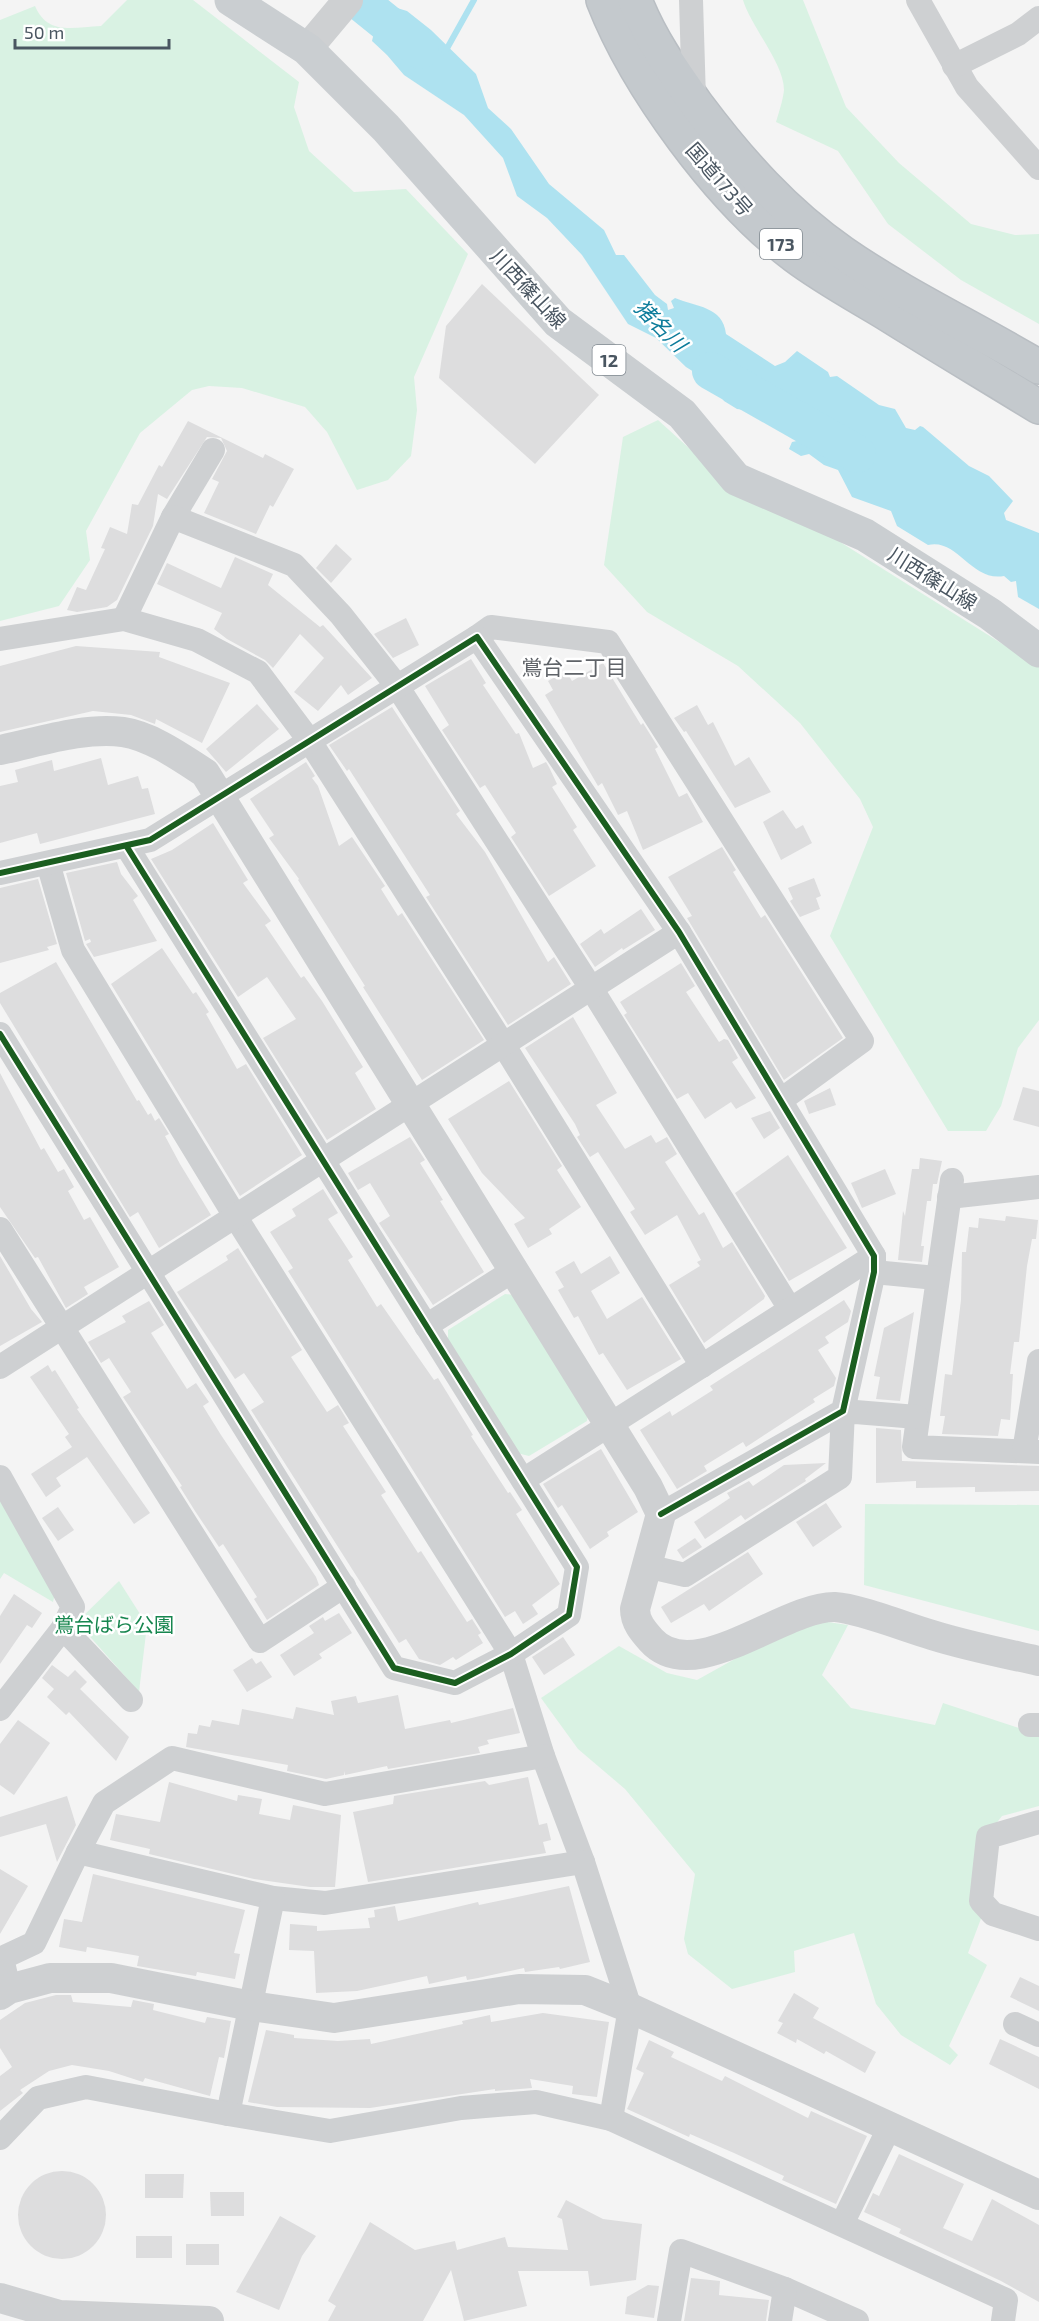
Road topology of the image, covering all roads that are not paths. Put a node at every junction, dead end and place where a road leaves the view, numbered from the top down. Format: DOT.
graph roads {
  1 [pos="231,0"];
  2 [pos="348,0"];
  3 [pos="603,0"];
  4 [pos="635,0"];
  5 [pos="691,0"];
  6 [pos="918,0"];
  7 [pos="1039,18"];
  8 [pos="316,39"];
  9 [pos="954,66"];
  10 [pos="693,99"];
  11 [pos="1039,168"];
  12 [pos="1039,367"];
  13 [pos="1039,407"];
  14 [pos="213,450"];
  15 [pos="173,517"];
  16 [pos="124,619"];
  17 [pos="477,637"];
  18 [pos="0,639"];
  19 [pos="1039,651"];
  20 [pos="397,686"];
  21 [pos="309,740"];
  22 [pos="0,750"];
  23 [pos="219,795"];
  24 [pos="127,848"];
  25 [pos="48,864"];
  26 [pos="0,873"];
  27 [pos="679,932"];
  28 [pos="591,988"];
  29 [pos="0,1034"];
  30 [pos="503,1044"];
  31 [pos="781,1100"];
  32 [pos="410,1102"];
  33 [pos="323,1160"];
  34 [pos="1039,1187"];
  35 [pos="235,1216"];
  36 [pos="0,1229"];
  37 [pos="874,1264"];
  38 [pos="514,1270"];
  39 [pos="148,1271"];
  40 [pos="936,1278"];
  41 [pos="790,1309"];
  42 [pos="426,1326"];
  43 [pos="61,1328"];
  44 [pos="1039,1361"];
  45 [pos="702,1366"];
  46 [pos="0,1367"];
  47 [pos="843,1411"];
  48 [pos="917,1417"];
  49 [pos="609,1424"];
  50 [pos="1032,1452"];
  51 [pos="0,1477"];
  52 [pos="523,1480"];
  53 [pos="661,1514"];
  54 [pos="646,1566"];
  55 [pos="344,1586"];
  56 [pos="63,1628"];
  57 [pos="511,1654"];
  58 [pos="1039,1661"];
  59 [pos="131,1700"];
  60 [pos="0,1709"];
  61 [pos="543,1756"];
  62 [pos="1039,1822"];
  63 [pos="78,1852"];
  64 [pos="583,1862"];
  65 [pos="273,1898"];
  66 [pos="1039,1929"];
  67 [pos="1,1957"];
  68 [pos="4,1992"];
  69 [pos="251,2006"];
  70 [pos="630,2007"];
  71 [pos="1015,2024"];
  72 [pos="1039,2035"];
  73 [pos="228,2115"];
  74 [pos="611,2119"];
  75 [pos="890,2126"];
  76 [pos="0,2138"];
  77 [pos="1039,2195"];
  78 [pos="842,2224"];
  79 [pos="785,2289"];
  80 [pos="0,2298"];
  81 [pos="190,2321"];
  82 [pos="669,2321"];
  83 [pos="780,2321"];
  84 [pos="857,2321"];
  85 [pos="1003,2321"];
  1 -- 8 [label="main road, 川西篠山線 / 12"];
  2 -- 8 [label="street"];
  3 -- 13 [label="highway, 国道173号 / 173"];
  4 -- 10 [label="highway, 国道173号 / 173"];
  5 -- 10 [label="street"];
  6 -- 9 [label="street"];
  7 -- 9 [label="street"];
  8 -- 19 [label="main road, 川西篠山線 / 12"];
  9 -- 11 [label="street"];
  10 -- 12 [label="highway, 国道173号 / 173"];
  14 -- 15 [label="street"];
  15 -- 16 [label="street"];
  15 -- 20 [label="street"];
  16 -- 18 [label="street"];
  16 -- 21 [label="street"];
  17 -- 20 [label="street"];
  17 -- 27 [label="street"];
  17 -- 31 [label="street"];
  20 -- 21 [label="street"];
  20 -- 28 [label="street"];
  21 -- 23 [label="street"];
  21 -- 30 [label="street"];
  22 -- 23 [label="street"];
  23 -- 24 [label="street"];
  23 -- 32 [label="street"];
  24 -- 25 [label="street"];
  24 -- 33 [label="street"];
  25 -- 26 [label="street"];
  25 -- 35 [label="street"];
  27 -- 28 [label="street"];
  27 -- 31 [label="street"];
  28 -- 30 [label="street"];
  28 -- 41 [label="street"];
  29 -- 39 [label="street"];
  30 -- 32 [label="street"];
  30 -- 45 [label="street"];
  31 -- 37 [label="street"];
  32 -- 33 [label="street"];
  32 -- 38 [label="street"];
  33 -- 35 [label="street"];
  33 -- 42 [label="street"];
  34 -- 40 [label="street"];
  35 -- 39 [label="street"];
  35 -- 57 [label="street"];
  36 -- 43 [label="street"];
  37 -- 40 [label="street"];
  37 -- 41 [label="street"];
  37 -- 47 [label="street"];
  38 -- 42 [label="street"];
  38 -- 49 [label="street"];
  39 -- 43 [label="street"];
  39 -- 55 [label="street"];
  40 -- 48 [label="street"];
  41 -- 45 [label="street"];
  42 -- 52 [label="street"];
  43 -- 46 [label="street"];
  43 -- 55 [label="street"];
  44 -- 50 [label="street"];
  45 -- 49 [label="street"];
  47 -- 48 [label="street"];
  47 -- 53 [label="street"];
  47 -- 54 [label="street"];
  48 -- 50 [label="street"];
  49 -- 52 [label="street"];
  49 -- 53 [label="street"];
  51 -- 56 [label="street"];
  52 -- 57 [label="street"];
  53 -- 54 [label="street"];
  54 -- 58 [label="street"];
  55 -- 57 [label="street"];
  56 -- 59 [label="street"];
  56 -- 60 [label="street"];
  57 -- 61 [label="street"];
  61 -- 63 [label="street"];
  61 -- 64 [label="street"];
  62 -- 66 [label="street"];
  63 -- 65 [label="street"];
  63 -- 67 [label="street"];
  64 -- 65 [label="street"];
  64 -- 70 [label="street"];
  65 -- 69 [label="street"];
  67 -- 68 [label="street"];
  68 -- 69 [label="street"];
  69 -- 70 [label="street"];
  69 -- 73 [label="street"];
  70 -- 74 [label="street"];
  70 -- 75 [label="street"];
  71 -- 72 [label="street"];
  73 -- 74 [label="street"];
  73 -- 76 [label="street"];
  74 -- 78 [label="street"];
  75 -- 77 [label="street"];
  75 -- 78 [label="street"];
  78 -- 85 [label="street"];
  79 -- 82 [label="street"];
  79 -- 83 [label="street"];
  79 -- 84 [label="street"];
  80 -- 81 [label="street"];
}
